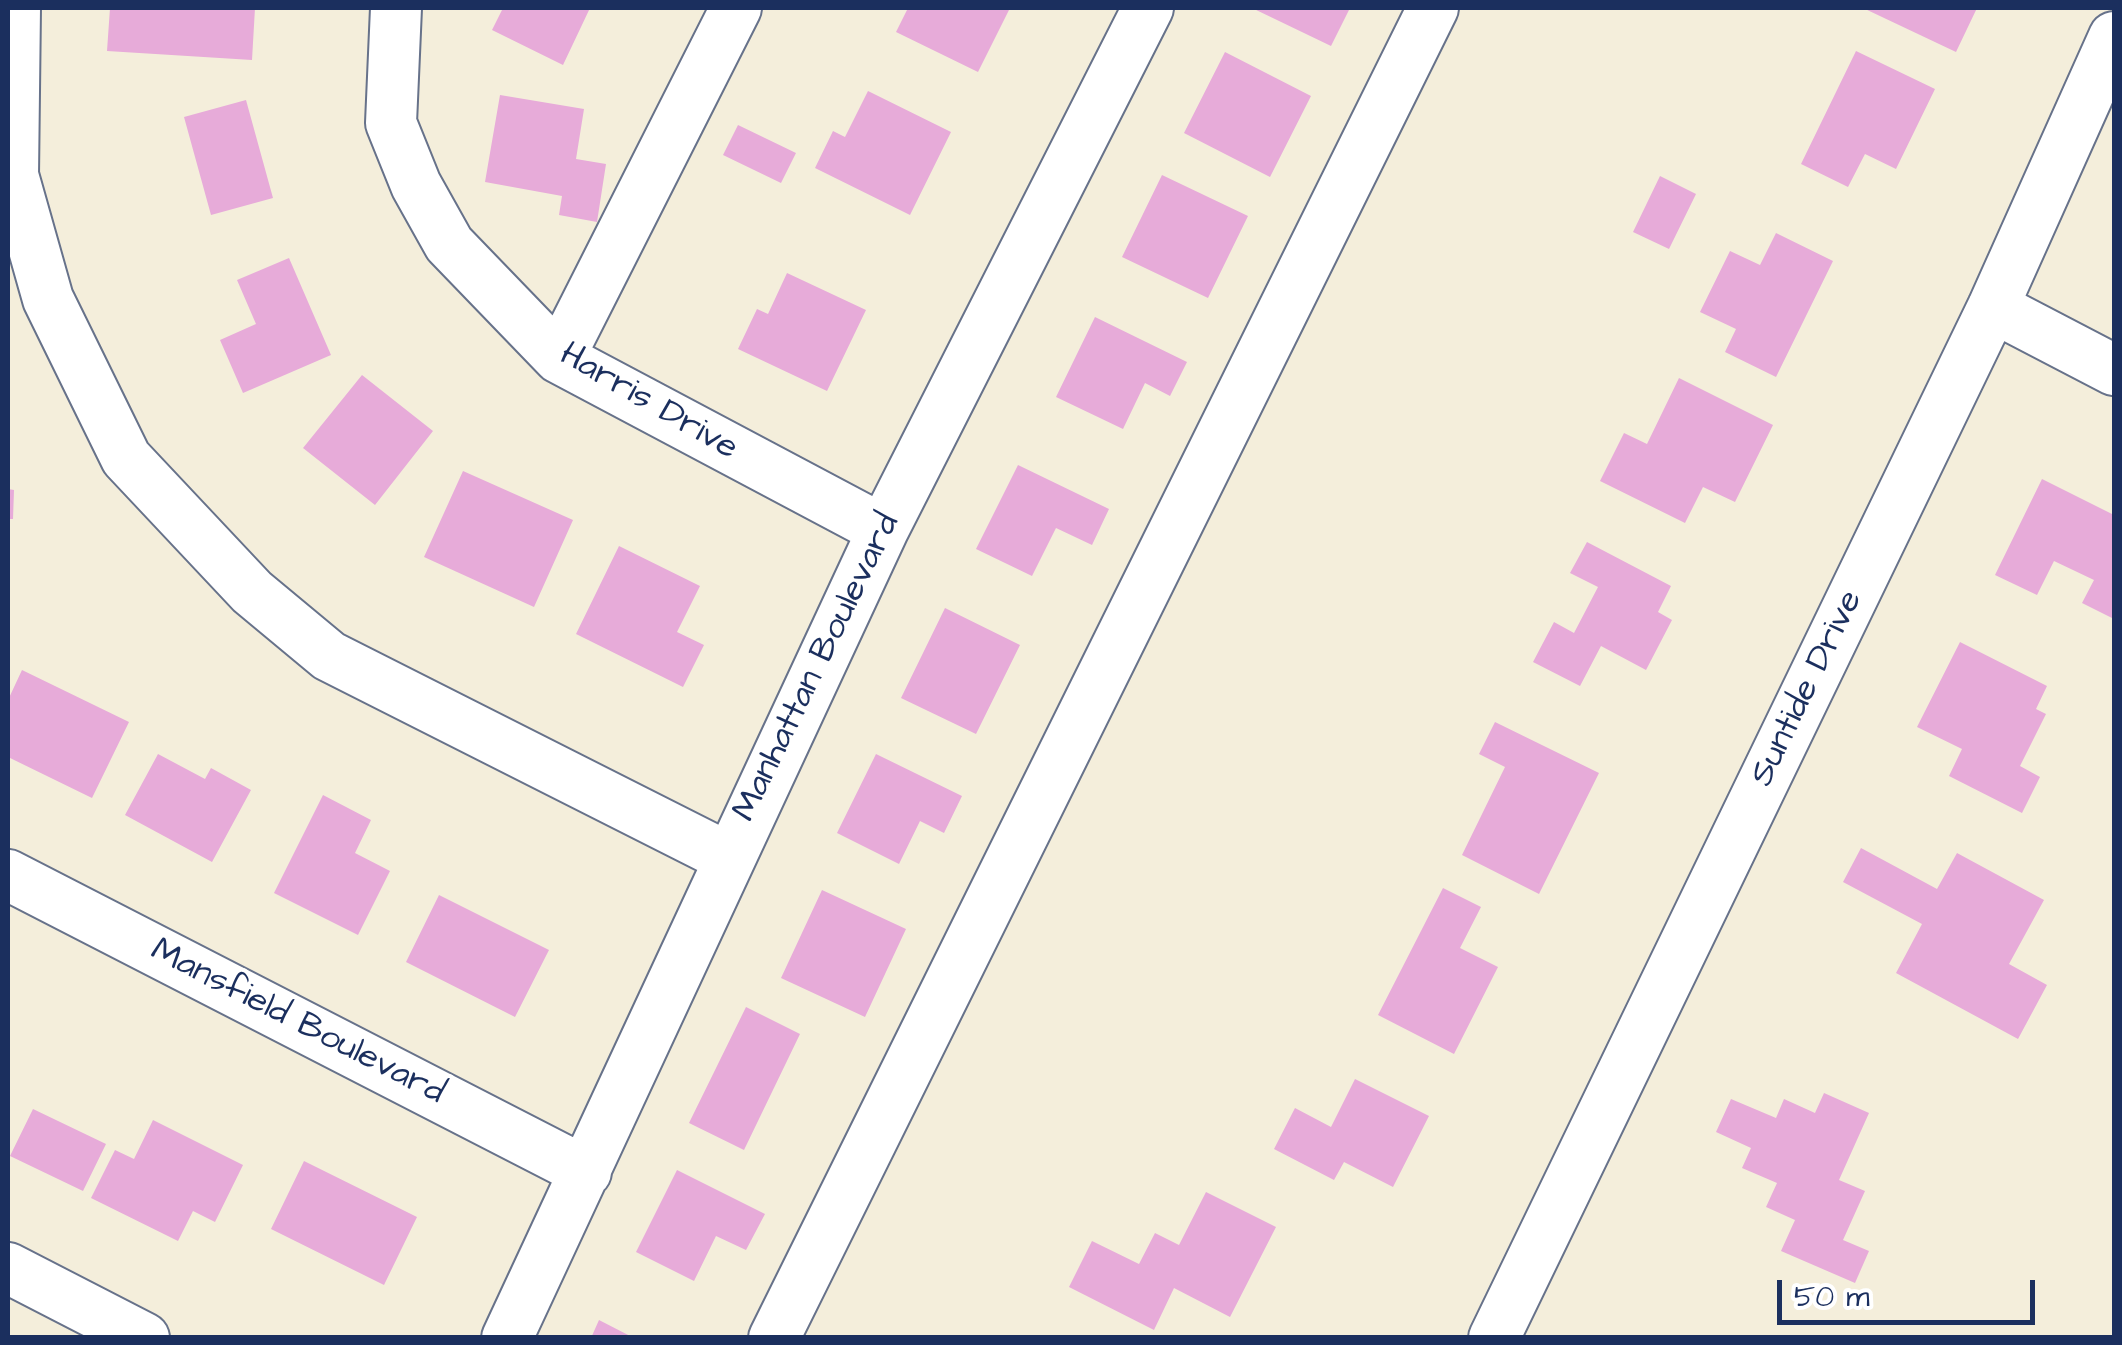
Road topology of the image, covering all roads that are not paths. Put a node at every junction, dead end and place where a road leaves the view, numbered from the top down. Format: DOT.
graph roads {
  1 [pos="15,8"];
  2 [pos="396,8"];
  3 [pos="736,8"];
  4 [pos="1148,8"];
  5 [pos="1433,8"];
  6 [pos="2114,38"];
  7 [pos="1993,307"];
  8 [pos="559,358"];
  9 [pos="2114,370"];
  10 [pos="883,530"];
  11 [pos="727,857"];
  12 [pos="8,875"];
  13 [pos="586,1172"];
  14 [pos="8,1268"];
  15 [pos="144,1338"];
  16 [pos="507,1338"];
  17 [pos="774,1338"];
  18 [pos="1494,1338"];
  1 -- 11 [label="street"];
  2 -- 8 [label="street, Harris Drive"];
  3 -- 8 [label="street"];
  4 -- 10 [label="street, Manhattan Boulevard"];
  5 -- 17 [label="street"];
  6 -- 7 [label="street, Suntide Drive"];
  7 -- 9 [label="street"];
  7 -- 18 [label="street, Suntide Drive"];
  8 -- 10 [label="street, Harris Drive"];
  10 -- 11 [label="street, Manhattan Boulevard"];
  11 -- 13 [label="street, Manhattan Boulevard"];
  12 -- 13 [label="street, Mansfield Boulevard"];
  13 -- 16 [label="street, Manhattan Boulevard"];
  14 -- 15 [label="street"];
}
